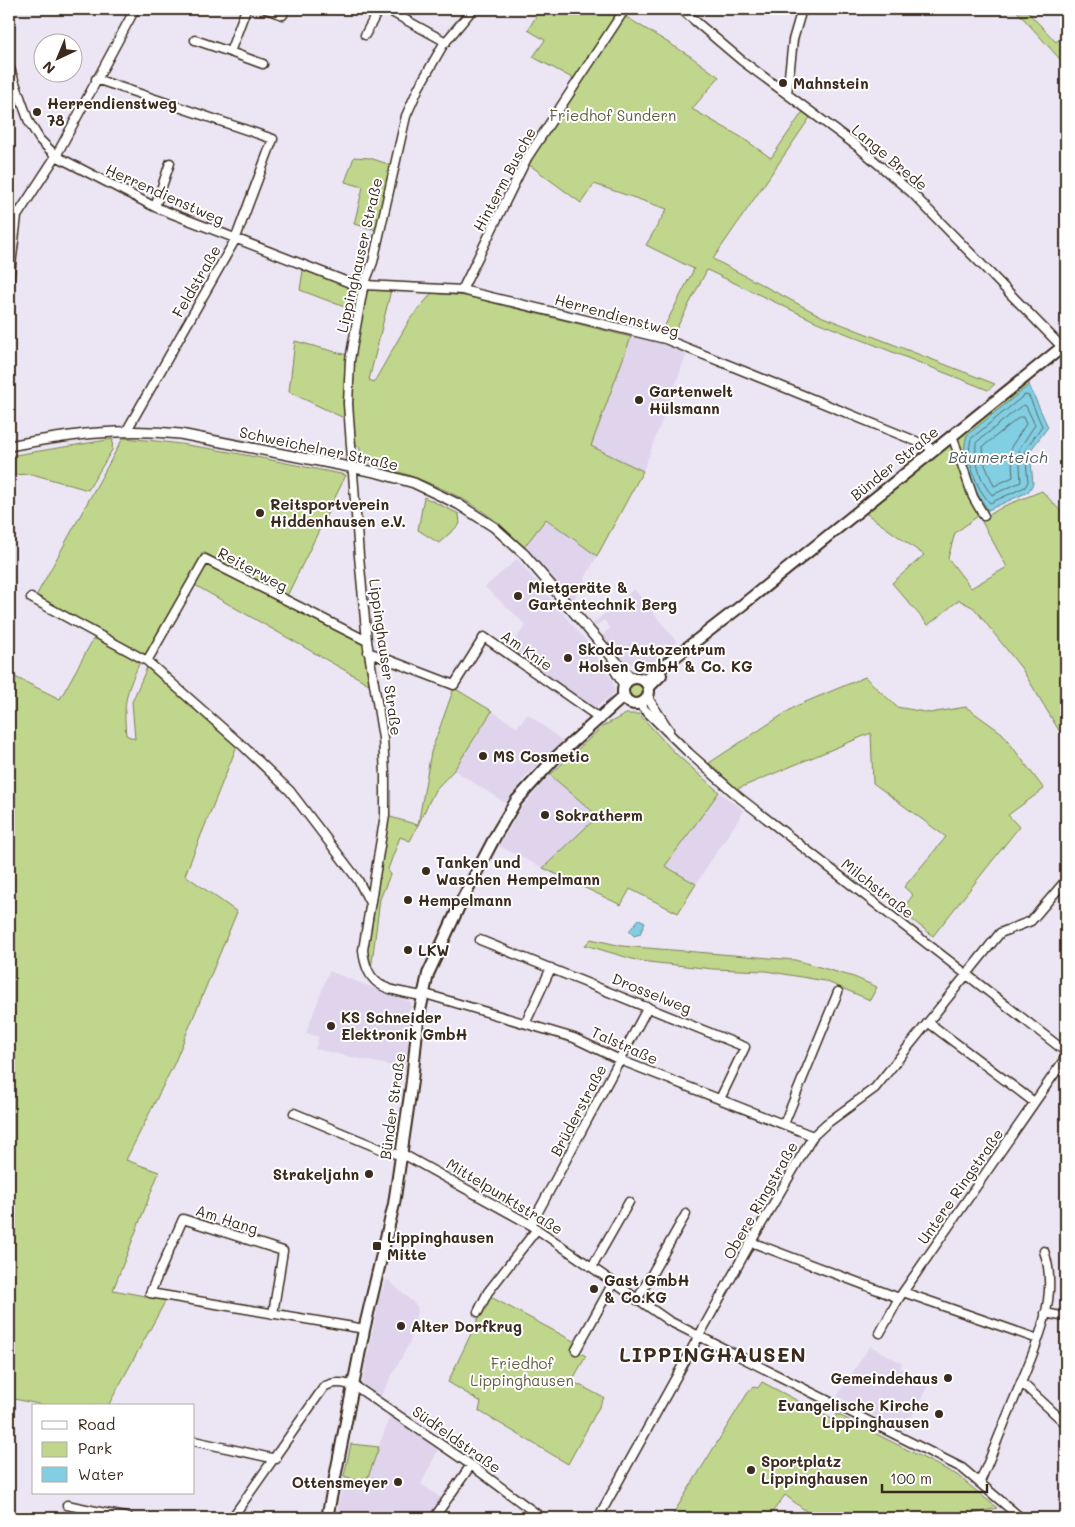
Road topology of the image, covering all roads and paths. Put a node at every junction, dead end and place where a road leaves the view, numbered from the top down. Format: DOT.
graph roads {
  1 [pos="135,9"];
  2 [pos="246,9"];
  3 [pos="266,9"];
  4 [pos="379,9"];
  5 [pos="386,9"];
  6 [pos="473,9"];
  7 [pos="624,9"];
  8 [pos="681,9"];
  9 [pos="802,9"];
  10 [pos="283,15"];
  11 [pos="365,35"];
  12 [pos="195,40"];
  13 [pos="446,42"];
  14 [pos="230,52"];
  15 [pos="263,64"];
  16 [pos="9,66"];
  17 [pos="96,79"];
  18 [pos="787,94"];
  19 [pos="56,156"];
  20 [pos="170,163"];
  21 [pos="9,206"];
  22 [pos="155,207"];
  23 [pos="17,216"];
  24 [pos="235,240"];
  25 [pos="9,282"];
  26 [pos="364,286"];
  27 [pos="462,290"];
  28 [pos="1064,346"];
  29 [pos="127,430"];
  30 [pos="952,435"];
  31 [pos="9,446"];
  32 [pos="933,451"];
  33 [pos="353,467"];
  34 [pos="984,516"];
  35 [pos="30,598"];
  36 [pos="367,641"];
  37 [pos="368,652"];
  38 [pos="147,661"];
  39 [pos="628,682"];
  40 [pos="646,684"];
  41 [pos="635,700"];
  42 [pos="601,719"];
  43 [pos="358,880"];
  44 [pos="374,880"];
  45 [pos="1066,880"];
  46 [pos="370,903"];
  47 [pos="480,940"];
  48 [pos="552,968"];
  49 [pos="968,974"];
  50 [pos="838,992"];
  51 [pos="422,995"];
  52 [pos="648,1007"];
  53 [pos="526,1022"];
  54 [pos="929,1023"];
  55 [pos="1066,1052"];
  56 [pos="1066,1057"];
  57 [pos="620,1060"];
  58 [pos="720,1099"];
  59 [pos="1034,1102"];
  60 [pos="294,1112"];
  61 [pos="784,1124"];
  62 [pos="813,1136"];
  63 [pos="401,1154"];
  64 [pos="629,1202"];
  65 [pos="686,1214"];
  66 [pos="534,1227"];
  67 [pos="751,1242"];
  68 [pos="1044,1251"];
  69 [pos="592,1267"];
  70 [pos="613,1283"];
  71 [pos="901,1295"];
  72 [pos="637,1300"];
  73 [pos="478,1312"];
  74 [pos="1045,1313"];
  75 [pos="273,1314"];
  76 [pos="1066,1317"];
  77 [pos="364,1330"];
  78 [pos="880,1333"];
  79 [pos="700,1337"];
  80 [pos="1038,1339"];
  81 [pos="576,1350"];
  82 [pos="1021,1382"];
  83 [pos="354,1386"];
  84 [pos="1066,1424"];
  85 [pos="195,1441"];
  86 [pos="276,1459"];
  87 [pos="470,1465"];
  88 [pos="980,1482"];
  89 [pos="67,1504"];
  90 [pos="129,1518"];
  91 [pos="232,1518"];
  92 [pos="327,1518"];
  93 [pos="434,1518"];
  94 [pos="542,1518"];
  95 [pos="598,1518"];
  96 [pos="1021,1518"];
  1 -- 17 [label="street"];
  2 -- 14 [label="street"];
  3 -- 10 [label="street"];
  4 -- 11 [label="street"];
  5 -- 13 [label="street"];
  6 -- 13 [label="street, Lippinghauser Straße"];
  7 -- 27 [label="street, Hinterm Busche"];
  8 -- 18 [label="street, Lange Brede"];
  9 -- 18 [label="street"];
  12 -- 14 [label="street"];
  13 -- 26 [label="street, Lippinghauser Straße"];
  14 -- 15 [label="street"];
  16 -- 19 [label="street, Herrendienstweg"];
  17 -- 19 [label="street"];
  17 -- 24 [label="street, Feldstraße"];
  18 -- 28 [label="street, Lange Brede"];
  19 -- 22 [label="street, Herrendienstweg"];
  19 -- 23 [label="street"];
  20 -- 22 [label="street"];
  21 -- 23 [label="street"];
  22 -- 24 [label="street, Herrendienstweg"];
  23 -- 25 [label="street"];
  24 -- 26 [label="street, Herrendienstweg"];
  24 -- 29 [label="street, Feldstraße"];
  26 -- 27 [label="street, Herrendienstweg"];
  26 -- 33 [label="street, Lippinghauser Straße"];
  27 -- 32 [label="street, Herrendienstweg"];
  28 -- 30 [label="main road, Bünder Straße"];
  29 -- 31 [label="street, Schweichelner Straße"];
  29 -- 33 [label="street, Schweichelner Straße"];
  30 -- 32 [label="main road, Bünder Straße"];
  30 -- 34 [label="street"];
  32 -- 40 [label="main road, Bünder Straße"];
  33 -- 36 [label="street, Lippinghauser Straße"];
  33 -- 39 [label="street, Schweichelner Straße"];
  35 -- 38 [label="street"];
  36 -- 37 [label="street, Lippinghauser Straße"];
  36 -- 38 [label="street, Reiterweg"];
  37 -- 42 [label="street, Am Knie"];
  37 -- 44 [label="street, Lippinghauser Straße"];
  38 -- 43 [label="street"];
  39 -- 40 [label="main road"];
  39 -- 41 [label="main road"];
  40 -- 41 [label="main road"];
  41 -- 42 [label="main road, Bünder Straße"];
  41 -- 49 [label="street, Milchstraße"];
  42 -- 51 [label="main road, Bünder Straße"];
  43 -- 44 [label="street"];
  43 -- 46 [label="street"];
  44 -- 46 [label="street, Lippinghauser Straße"];
  45 -- 49 [label="street, Obere Ringstraße"];
  46 -- 51 [label="street, Lippinghauser Straße"];
  47 -- 48 [label="street, Drosselweg"];
  48 -- 52 [label="street, Drosselweg"];
  48 -- 53 [label="street"];
  49 -- 54 [label="street, Obere Ringstraße"];
  49 -- 55 [label="street, Milchstraße"];
  50 -- 61 [label="street"];
  51 -- 53 [label="street, Talstraße"];
  51 -- 63 [label="main road, Bünder Straße"];
  52 -- 57 [label="street, Brüderstraße"];
  52 -- 58 [label="street, Drosselweg"];
  53 -- 57 [label="street, Talstraße"];
  54 -- 59 [label="street"];
  54 -- 62 [label="street, Obere Ringstraße"];
  56 -- 59 [label="street, Untere Ringstraße"];
  57 -- 58 [label="street, Talstraße"];
  57 -- 66 [label="street, Brüderstraße"];
  58 -- 61 [label="street, Talstraße"];
  59 -- 71 [label="street, Untere Ringstraße"];
  60 -- 63 [label="street, Mittelpunktstraße"];
  61 -- 62 [label="street, Talstraße"];
  62 -- 67 [label="street, Obere Ringstraße"];
  63 -- 66 [label="street, Mittelpunktstraße"];
  63 -- 77 [label="main road, Bünder Straße"];
  64 -- 69 [label="street"];
  65 -- 72 [label="street"];
  66 -- 69 [label="street, Mittelpunktstraße"];
  66 -- 73 [label="street, Brüderstraße"];
  67 -- 71 [label="street"];
  67 -- 79 [label="street, Obere Ringstraße"];
  68 -- 74 [label="street"];
  69 -- 70 [label="street, Mittelpunktstraße"];
  70 -- 72 [label="street, Mittelpunktstraße"];
  70 -- 81 [label="street"];
  71 -- 78 [label="street, Untere Ringstraße"];
  71 -- 80 [label="street"];
  72 -- 79 [label="street, Mittelpunktstraße"];
  74 -- 76 [label="street"];
  74 -- 80 [label="street"];
  75 -- 75 [label="street, Am Hang"];
  75 -- 77 [label="street, Am Hang"];
  77 -- 83 [label="main road, Bünder Straße"];
  79 -- 88 [label="street, Mittelpunktstraße"];
  79 -- 95 [label="street, Obere Ringstraße"];
  80 -- 82 [label="street"];
  82 -- 84 [label="street"];
  82 -- 88 [label="street"];
  83 -- 86 [label="street"];
  83 -- 87 [label="street, Südfeldstraße"];
  83 -- 92 [label="main road, Bünder Straße"];
  85 -- 86 [label="street"];
  86 -- 91 [label="street"];
  87 -- 93 [label="street"];
  87 -- 94 [label="street, Südfeldstraße"];
  88 -- 96 [label="street, Mittelpunktstraße"];
  89 -- 90 [label="street"];
}
